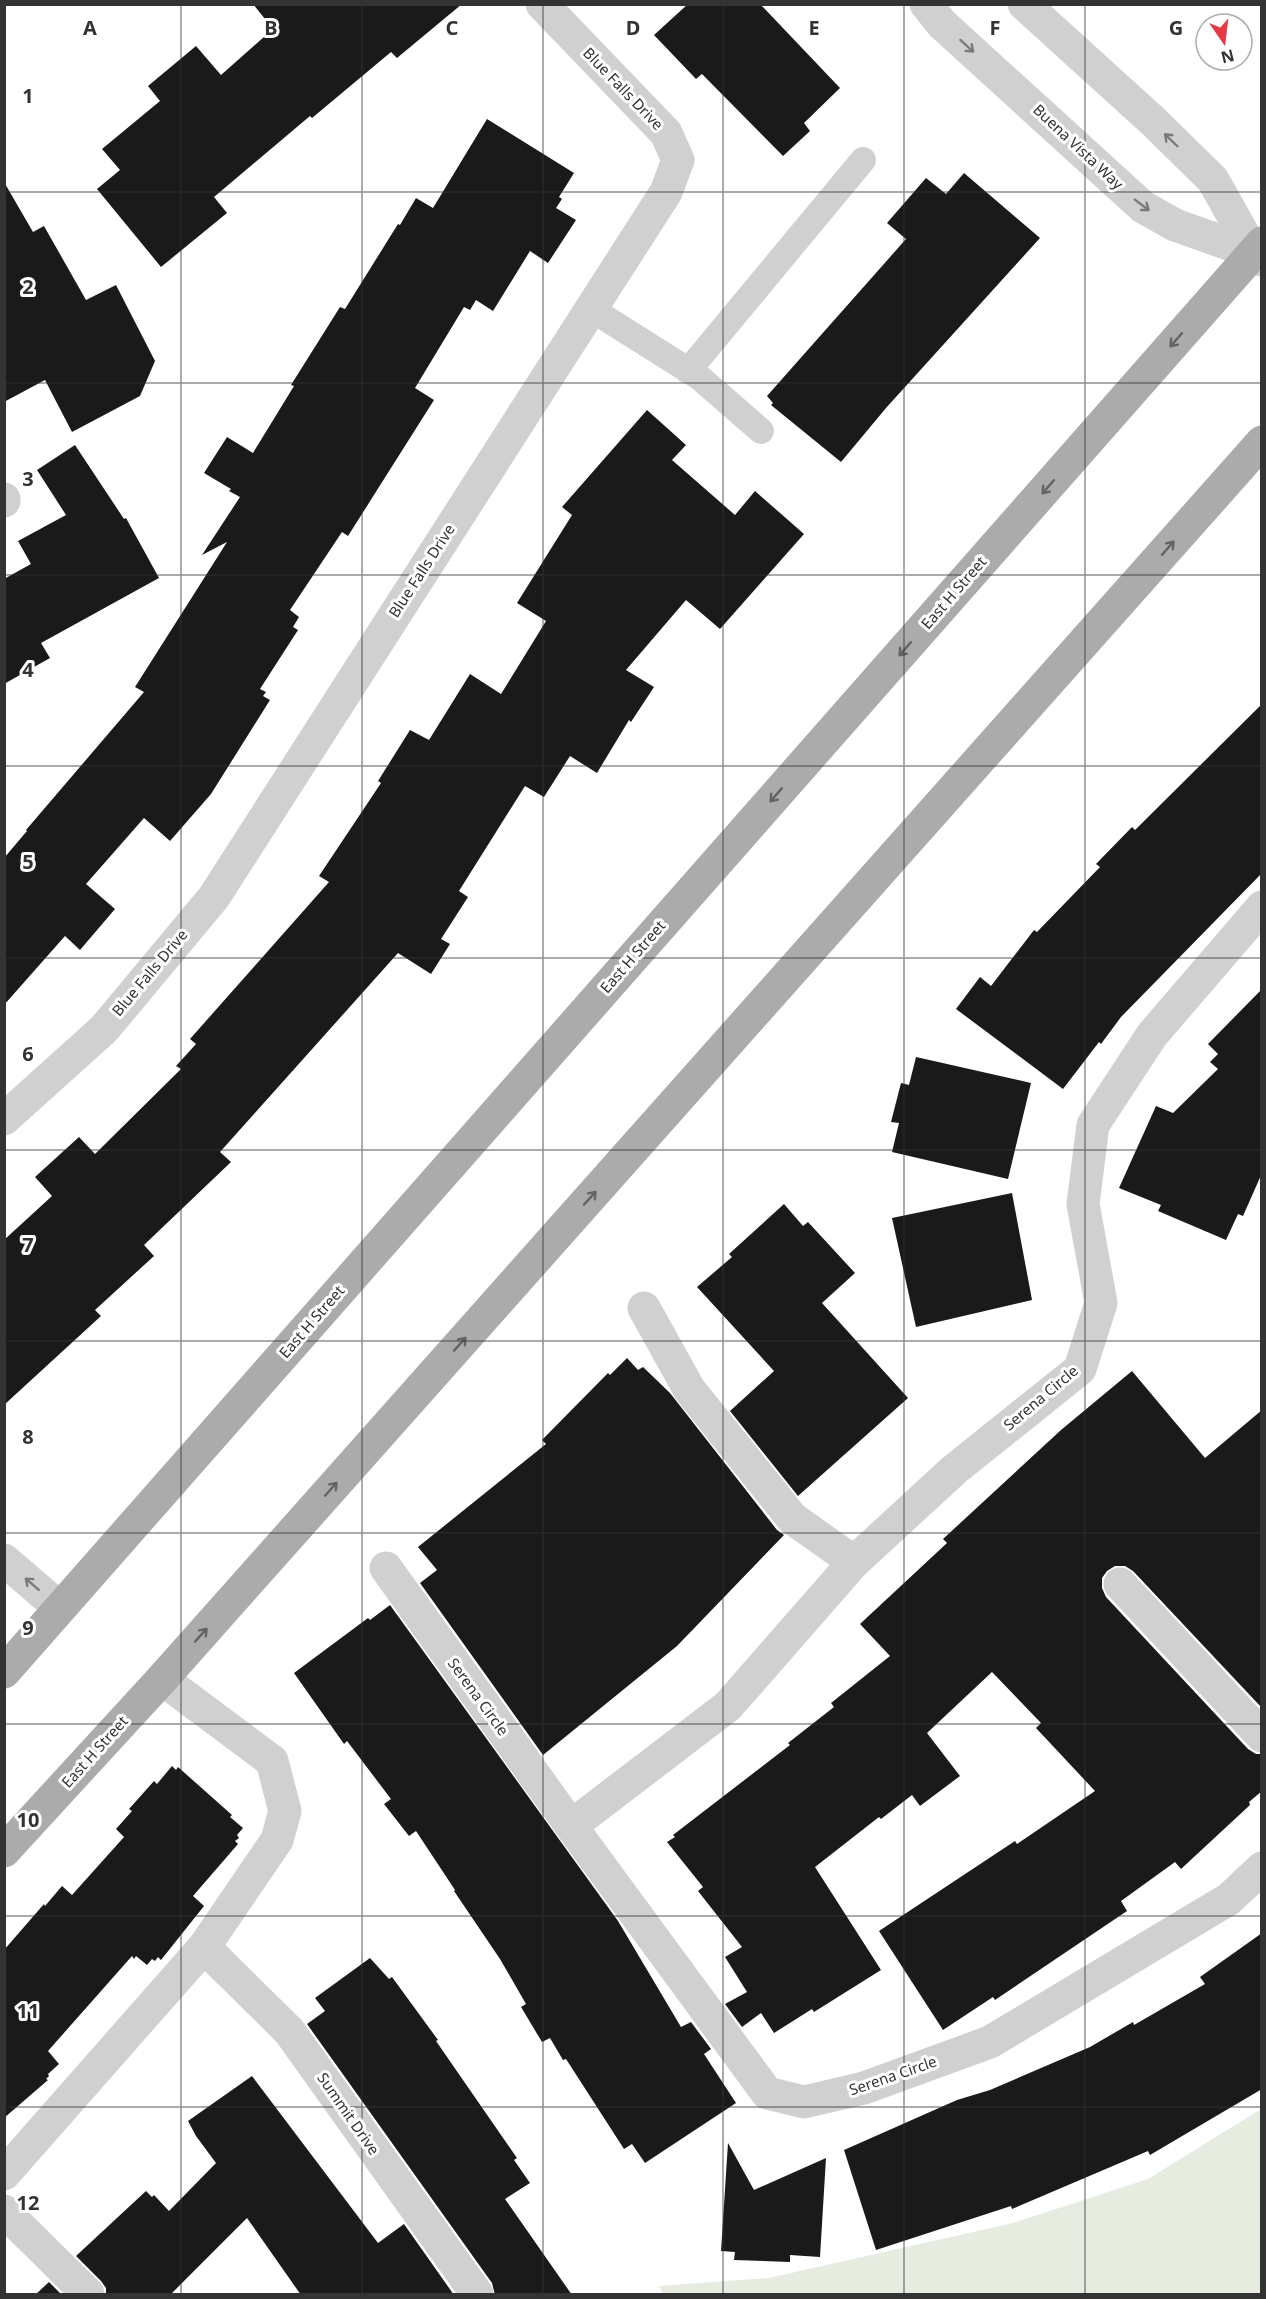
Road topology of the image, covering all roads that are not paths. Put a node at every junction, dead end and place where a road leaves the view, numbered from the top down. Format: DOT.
graph roads {
  1 [pos="543,4"];
  2 [pos="926,4"];
  3 [pos="1024,4"];
  4 [pos="863,160"];
  5 [pos="1259,252"];
  6 [pos="591,309"];
  7 [pos="688,371"];
  8 [pos="761,431"];
  9 [pos="1262,442"];
  10 [pos="1262,907"];
  11 [pos="4,1119"];
  12 [pos="644,1308"];
  13 [pos="4,1560"];
  14 [pos="854,1562"];
  15 [pos="386,1568"];
  16 [pos="1120,1584"];
  17 [pos="60,1608"];
  18 [pos="8,1661"];
  19 [pos="162,1679"];
  20 [pos="1262,1736"];
  21 [pos="571,1826"];
  22 [pos="4,1851"];
  23 [pos="1262,1868"];
  24 [pos="204,1947"];
  25 [pos="4,2174"];
  26 [pos="4,2211"];
  27 [pos="88,2295"];
  28 [pos="477,2295"];
  1 -- 6 [label="street, Blue Falls Drive"];
  2 -- 5 [label="street, Buena Vista Way, one-way"];
  5 -- 3 [label="street, one-way"];
  4 -- 7 [label="lane"];
  5 -- 17 [label="main road, East H Street, one-way"];
  6 -- 7 [label="lane"];
  6 -- 11 [label="street, Blue Falls Drive"];
  7 -- 8 [label="lane"];
  19 -- 9 [label="main road, East H Street, one-way"];
  10 -- 14 [label="street, Serena Circle"];
  12 -- 14 [label="street"];
  17 -- 13 [label="street, one-way"];
  14 -- 21 [label="street, Serena Circle"];
  15 -- 21 [label="street, Serena Circle"];
  16 -- 20 [label="street"];
  17 -- 18 [label="main road, East H Street"];
  19 -- 22 [label="main road, East H Street"];
  19 -- 24 [label="street"];
  21 -- 23 [label="street, Serena Circle"];
  24 -- 25 [label="street"];
  24 -- 28 [label="street, Summit Drive"];
  26 -- 27 [label="street"];
}
